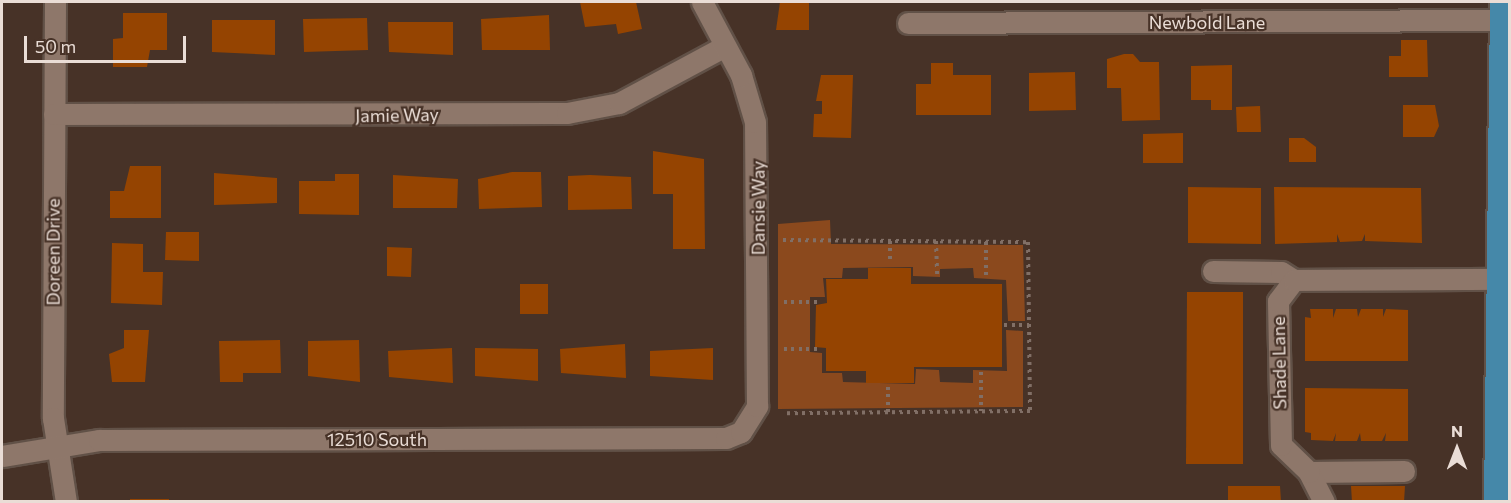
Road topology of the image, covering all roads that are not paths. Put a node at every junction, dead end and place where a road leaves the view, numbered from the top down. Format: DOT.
graph roads {
  1 [pos="55,2"];
  2 [pos="702,2"];
  3 [pos="1506,11"];
  4 [pos="908,23"];
  5 [pos="725,46"];
  6 [pos="54,114"];
  7 [pos="1213,271"];
  8 [pos="1503,279"];
  9 [pos="1294,280"];
  10 [pos="750,424"];
  11 [pos="57,448"];
  12 [pos="2,456"];
  13 [pos="1404,471"];
  14 [pos="1309,472"];
  15 [pos="66,501"];
  16 [pos="1324,501"];
  17 [pos="1500,501"];
  1 -- 6 [label="street, Doreen Drive"];
  2 -- 5 [label="street, Dansie Way"];
  3 -- 4 [label="street, Newbold Lane"];
  3 -- 8 [label="main road"];
  5 -- 6 [label="street, Jamie Way"];
  5 -- 10 [label="street, Dansie Way"];
  6 -- 11 [label="street, Doreen Drive"];
  7 -- 9 [label="street"];
  8 -- 9 [label="street"];
  8 -- 17 [label="main road"];
  9 -- 14 [label="street, Shade Lane"];
  10 -- 11 [label="street, 12510 South"];
  11 -- 12 [label="street, 12510 South"];
  11 -- 15 [label="street, Doreen Drive"];
  13 -- 14 [label="street"];
  14 -- 16 [label="street, Shade Lane"];
}
